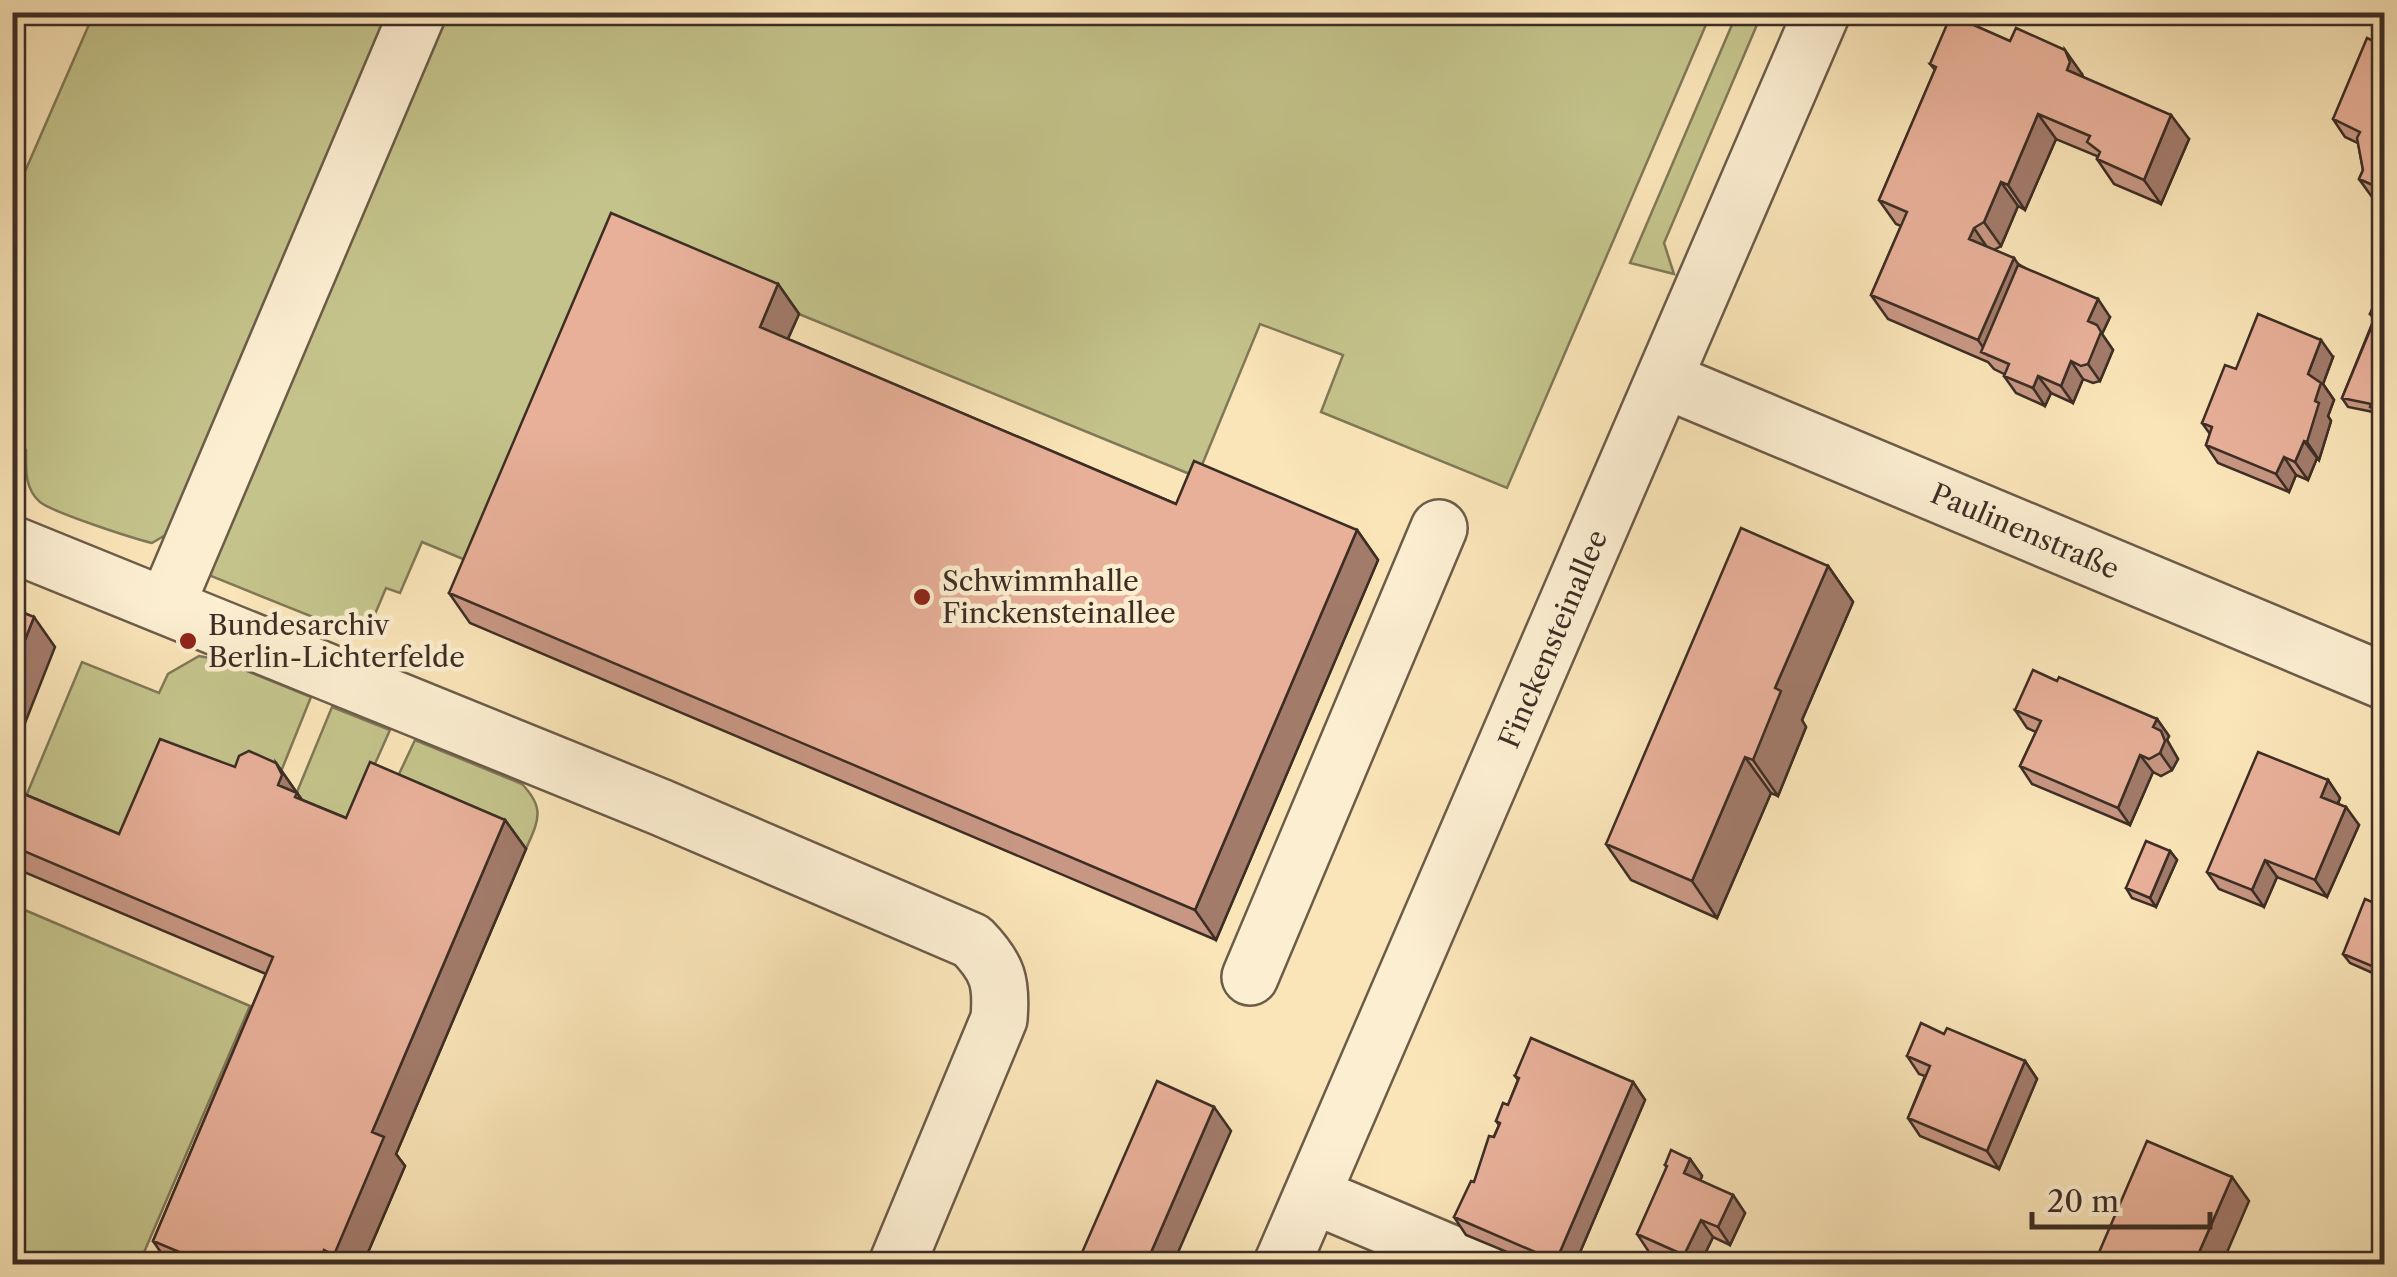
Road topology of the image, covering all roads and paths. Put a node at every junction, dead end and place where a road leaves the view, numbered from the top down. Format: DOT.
graph roads {
  1 [pos="418,12"];
  2 [pos="1822,12"];
  3 [pos="1665,380"];
  4 [pos="1439,528"];
  5 [pos="12,544"];
  6 [pos="166,606"];
  7 [pos="2384,681"];
  8 [pos="1250,977"];
  9 [pos="1312,1194"];
  10 [pos="897,1264"];
  11 [pos="1282,1264"];
  12 [pos="1476,1264"];
  1 -- 6 [label="street"];
  2 -- 3 [label="street, Finckensteinallee"];
  3 -- 7 [label="street, Paulinenstraße"];
  3 -- 9 [label="street, Finckensteinallee"];
  4 -- 8 [label="street"];
  5 -- 6 [label="street"];
  6 -- 10 [label="street"];
  9 -- 11 [label="street, Finckensteinallee"];
  9 -- 12 [label="street"];
}
